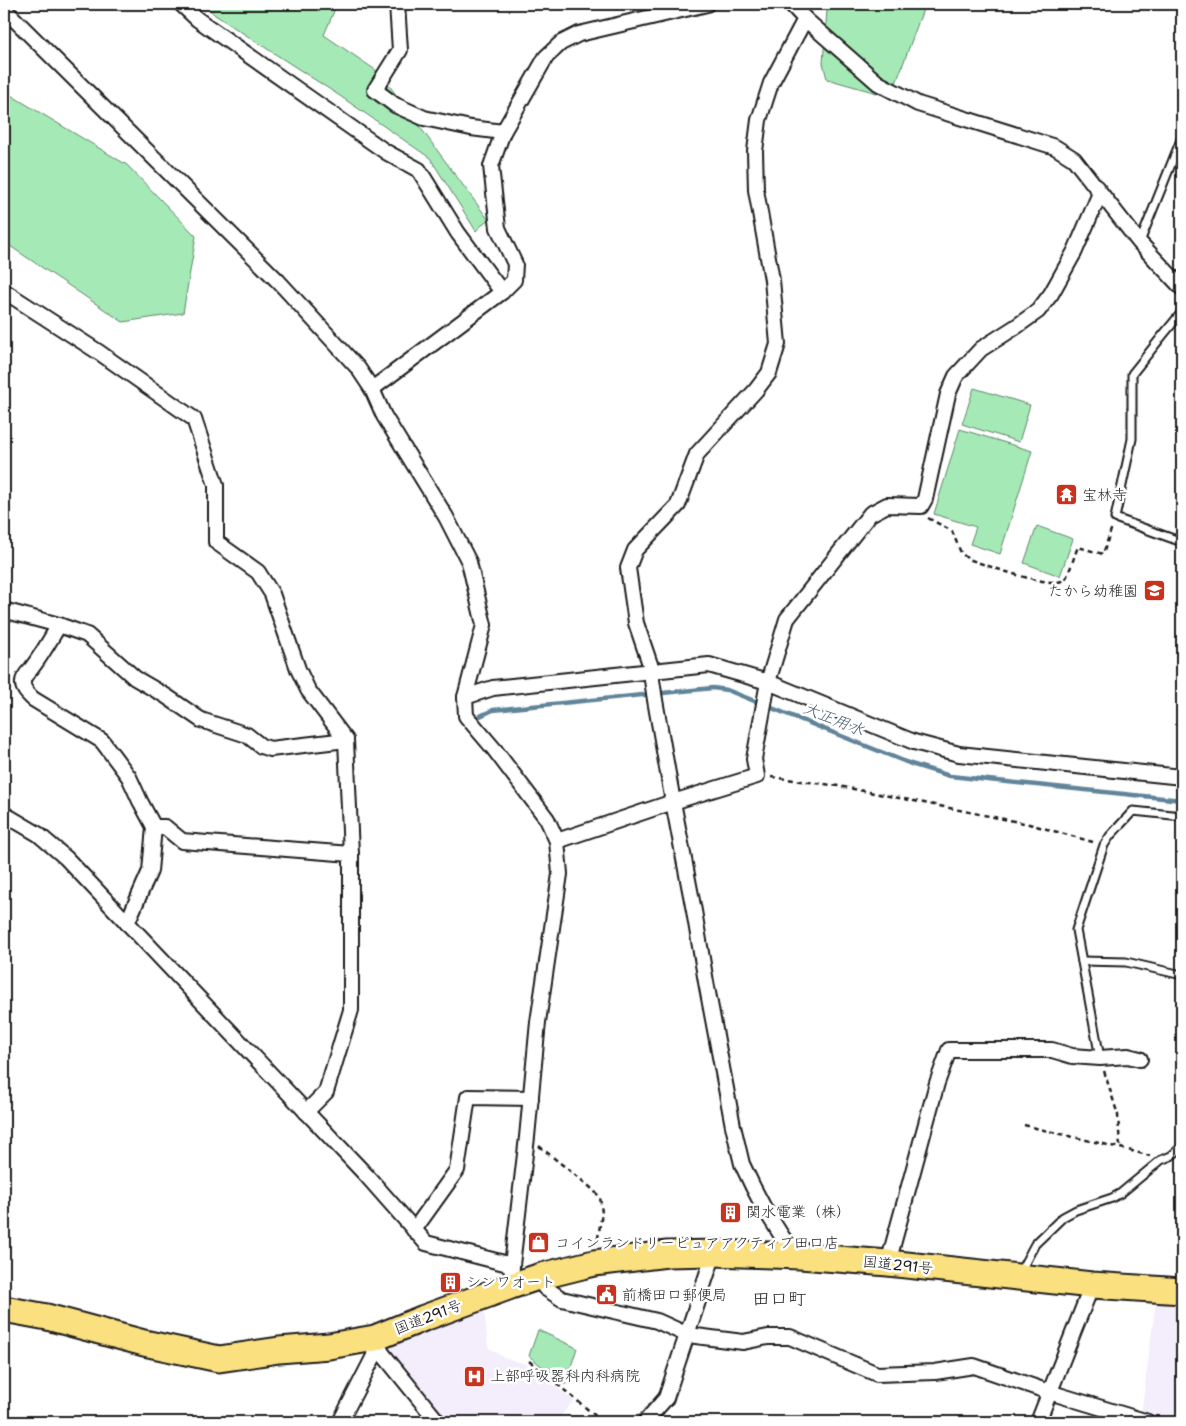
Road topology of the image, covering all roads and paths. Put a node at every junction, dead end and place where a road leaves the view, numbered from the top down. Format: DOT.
graph roads {
  1 [pos="181,4"];
  2 [pos="397,4"];
  3 [pos="707,4"];
  4 [pos="791,4"];
  5 [pos="4,9"];
  6 [pos="805,19"];
  7 [pos="504,132"];
  8 [pos="1182,137"];
  9 [pos="1100,193"];
  10 [pos="1139,242"];
  11 [pos="1182,288"];
  12 [pos="4,291"];
  13 [pos="502,292"];
  14 [pos="1182,312"];
  15 [pos="372,389"];
  16 [pos="921,506"];
  17 [pos="1115,518"];
  18 [pos="1182,542"];
  19 [pos="4,608"];
  20 [pos="59,625"];
  21 [pos="652,676"];
  22 [pos="768,682"];
  23 [pos="466,697"];
  24 [pos="346,740"];
  25 [pos="757,776"];
  26 [pos="1182,777"];
  27 [pos="673,802"];
  28 [pos="4,814"];
  29 [pos="1182,816"];
  30 [pos="154,827"];
  31 [pos="557,841"];
  32 [pos="1104,845"];
  33 [pos="351,854"];
  34 [pos="127,923"];
  35 [pos="1082,961"];
  36 [pos="1182,975"];
  37 [pos="1100,1058"];
  38 [pos="1140,1059"];
  39 [pos="531,1098"];
  40 [pos="306,1112"];
  41 [pos="1024,1126"];
  42 [pos="527,1137"];
  43 [pos="1120,1147"];
  44 [pos="1182,1147"];
  45 [pos="1161,1160"];
  46 [pos="414,1230"];
  47 [pos="714,1253"];
  48 [pos="800,1256"];
  49 [pos="594,1263"];
  50 [pos="888,1263"];
  51 [pos="511,1275"];
  52 [pos="538,1277"];
  53 [pos="1017,1277"];
  54 [pos="1092,1284"];
  55 [pos="1182,1291"];
  56 [pos="4,1309"];
  57 [pos="688,1335"];
  58 [pos="375,1338"];
  59 [pos="529,1361"];
  60 [pos="1049,1392"];
  61 [pos="340,1422"];
  62 [pos="438,1422"];
  63 [pos="603,1422"];
  64 [pos="645,1422"];
  65 [pos="1038,1422"];
  66 [pos="1148,1422"];
  1 -- 13 [label="street"];
  2 -- 7 [label="street"];
  3 -- 7 [label="street"];
  4 -- 6 [label="street"];
  5 -- 15 [label="street"];
  6 -- 9 [label="street"];
  6 -- 21 [label="street"];
  7 -- 13 [label="street"];
  8 -- 10 [label="lane"];
  9 -- 10 [label="street"];
  9 -- 16 [label="street"];
  10 -- 11 [label="street"];
  12 -- 24 [label="street"];
  13 -- 15 [label="street"];
  14 -- 17 [label="lane"];
  15 -- 23 [label="street"];
  16 -- 17 [label="path"];
  16 -- 22 [label="street"];
  17 -- 18 [label="lane"];
  19 -- 20 [label="street"];
  20 -- 24 [label="street"];
  20 -- 30 [label="street"];
  21 -- 22 [label="street"];
  21 -- 23 [label="street"];
  21 -- 27 [label="street"];
  22 -- 25 [label="street"];
  22 -- 26 [label="street"];
  23 -- 31 [label="street"];
  24 -- 33 [label="street"];
  25 -- 27 [label="street"];
  25 -- 32 [label="path"];
  27 -- 31 [label="street"];
  27 -- 48 [label="street"];
  28 -- 34 [label="street"];
  29 -- 32 [label="lane"];
  30 -- 33 [label="street"];
  30 -- 34 [label="street"];
  31 -- 39 [label="street"];
  32 -- 35 [label="lane"];
  33 -- 40 [label="street"];
  34 -- 40 [label="street"];
  35 -- 36 [label="lane"];
  35 -- 37 [label="lane"];
  37 -- 38 [label="street"];
  37 -- 43 [label="path"];
  37 -- 50 [label="street"];
  39 -- 42 [label="street"];
  39 -- 46 [label="street"];
  40 -- 46 [label="street"];
  41 -- 43 [label="path"];
  42 -- 49 [label="path"];
  42 -- 51 [label="street"];
  43 -- 45 [label="path"];
  44 -- 45 [label="lane"];
  45 -- 53 [label="lane"];
  46 -- 51 [label="street"];
  47 -- 48 [label="highway, 国道291号"];
  47 -- 49 [label="highway, 国道291号"];
  47 -- 57 [label="street"];
  48 -- 50 [label="highway, 国道291号"];
  49 -- 52 [label="highway, 国道291号"];
  50 -- 53 [label="highway, 国道291号"];
  51 -- 52 [label="highway, 国道291号"];
  51 -- 58 [label="highway, 国道291号"];
  52 -- 57 [label="street"];
  53 -- 54 [label="highway, 国道291号"];
  54 -- 55 [label="highway, 国道291号"];
  54 -- 60 [label="street"];
  56 -- 58 [label="highway, 国道291号"];
  57 -- 60 [label="street"];
  57 -- 64 [label="street"];
  58 -- 61 [label="street"];
  58 -- 62 [label="street"];
  59 -- 63 [label="path"];
  60 -- 65 [label="street"];
  60 -- 66 [label="street"];
}
